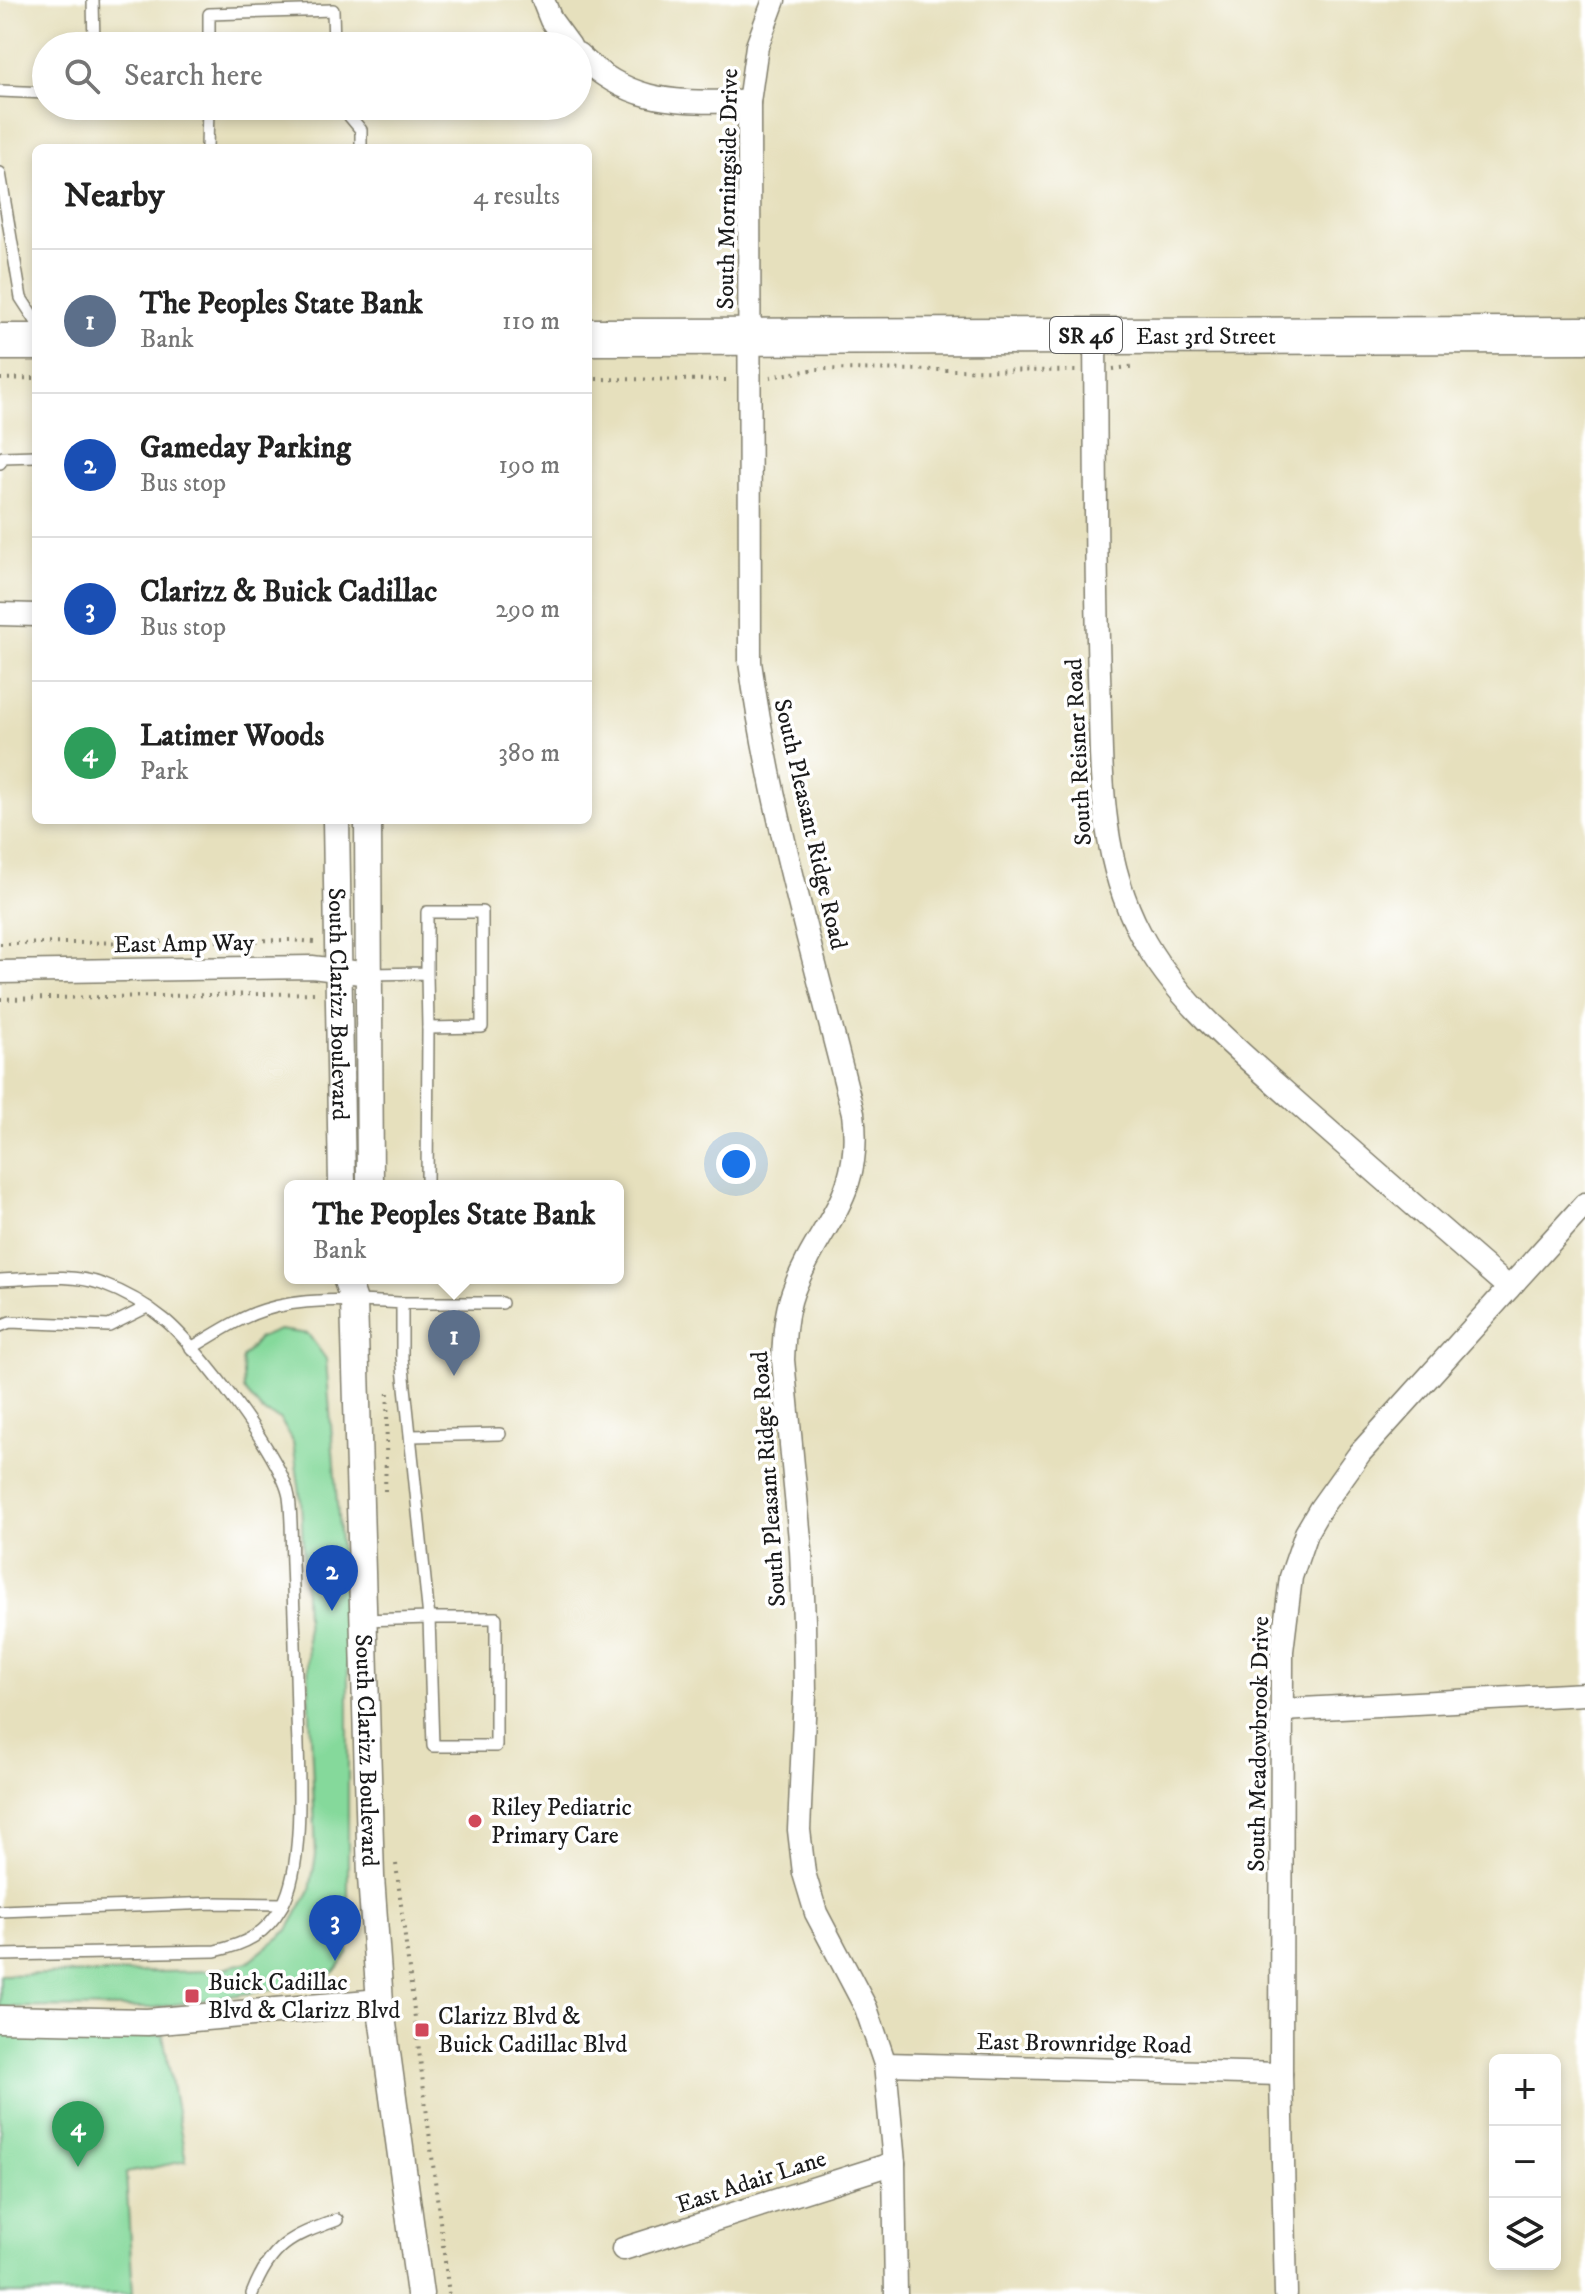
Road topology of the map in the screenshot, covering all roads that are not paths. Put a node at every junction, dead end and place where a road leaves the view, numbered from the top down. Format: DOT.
graph roads {
  1 [pos="93,0"];
  2 [pos="543,0"];
  3 [pos="774,0"];
  4 [pos="94,32"];
  5 [pos="209,32"];
  6 [pos="334,32"];
  7 [pos="560,32"];
  8 [pos="592,66"];
  9 [pos="0,91"];
  10 [pos="32,92"];
  11 [pos="749,102"];
  12 [pos="208,120"];
  13 [pos="353,120"];
  14 [pos="207,144"];
  15 [pos="361,144"];
  16 [pos="0,173"];
  17 [pos="4,201"];
  18 [pos="0,233"];
  19 [pos="32,315"];
  20 [pos="751,335"];
  21 [pos="1095,335"];
  22 [pos="1585,335"];
  23 [pos="592,337"];
  24 [pos="0,342"];
  25 [pos="32,342"];
  26 [pos="32,456"];
  27 [pos="0,463"];
  28 [pos="0,614"];
  29 [pos="32,615"];
  30 [pos="336,824"];
  31 [pos="368,824"];
  32 [pos="338,969"];
  33 [pos="0,972"];
  34 [pos="427,973"];
  35 [pos="369,974"];
  36 [pos="428,1028"];
  37 [pos="342,1180"];
  38 [pos="370,1180"];
  39 [pos="427,1180"];
  40 [pos="1585,1204"];
  41 [pos="0,1280"];
  42 [pos="355,1286"];
  43 [pos="1509,1288"];
  44 [pos="402,1303"];
  45 [pos="502,1303"];
  46 [pos="147,1307"];
  47 [pos="0,1326"];
  48 [pos="191,1348"];
  49 [pos="500,1434"];
  50 [pos="411,1436"];
  51 [pos="429,1618"];
  52 [pos="363,1620"];
  53 [pos="1585,1694"];
  54 [pos="1283,1710"];
  55 [pos="283,1904"];
  56 [pos="0,1911"];
  57 [pos="0,1955"];
  58 [pos="380,2002"];
  59 [pos="0,2019"];
  60 [pos="885,2064"];
  61 [pos="1281,2074"];
  62 [pos="894,2163"];
  63 [pos="337,2220"];
  64 [pos="623,2249"];
  65 [pos="252,2294"];
  66 [pos="420,2294"];
  67 [pos="896,2294"];
  68 [pos="1286,2294"];
  1 -- 4 [label="lane"];
  2 -- 7 [label="street"];
  3 -- 11 [label="street, South Morningside Drive"];
  5 -- 6 [label="lane"];
  8 -- 11 [label="street"];
  9 -- 10 [label="lane"];
  11 -- 20 [label="street, South Morningside Drive"];
  12 -- 14 [label="lane"];
  13 -- 15 [label="lane"];
  16 -- 17 [label="lane"];
  17 -- 18 [label="lane"];
  17 -- 19 [label="lane"];
  20 -- 21 [label="highway, East 3rd Street / SR 46"];
  20 -- 23 [label="highway, East 3rd Street / SR 46"];
  20 -- 60 [label="street, South Pleasant Ridge Road"];
  21 -- 22 [label="highway, East 3rd Street / SR 46"];
  21 -- 43 [label="street, South Reisner Road"];
  24 -- 25 [label="highway"];
  26 -- 27 [label="lane"];
  28 -- 29 [label="street"];
  30 -- 32 [label="street, South Clarizz Boulevard"];
  31 -- 35 [label="street, South Clarizz Boulevard"];
  32 -- 33 [label="street, East Amp Way"];
  32 -- 35 [label="street, East Amp Way"];
  32 -- 37 [label="street, South Clarizz Boulevard"];
  34 -- 35 [label="lane"];
  34 -- 36 [label="lane"];
  34 -- 36 [label="lane"];
  35 -- 38 [label="street, South Clarizz Boulevard"];
  36 -- 39 [label="lane"];
  40 -- 43 [label="street, South Meadowbrook Drive"];
  41 -- 46 [label="lane"];
  42 -- 44 [label="lane"];
  42 -- 48 [label="lane"];
  42 -- 52 [label="street, South Clarizz Boulevard"];
  43 -- 54 [label="street, South Meadowbrook Drive"];
  44 -- 45 [label="lane"];
  44 -- 50 [label="lane"];
  46 -- 47 [label="lane"];
  46 -- 48 [label="lane"];
  48 -- 55 [label="lane"];
  49 -- 50 [label="lane"];
  50 -- 51 [label="lane"];
  51 -- 51 [label="lane"];
  51 -- 52 [label="lane"];
  52 -- 58 [label="street, South Clarizz Boulevard"];
  53 -- 54 [label="street"];
  54 -- 61 [label="street, South Meadowbrook Drive"];
  55 -- 56 [label="lane"];
  55 -- 57 [label="lane"];
  58 -- 59 [label="street"];
  58 -- 66 [label="street, South Clarizz Boulevard"];
  60 -- 61 [label="street, East Brownridge Road"];
  60 -- 62 [label="street, South Pleasant Ridge Road"];
  61 -- 68 [label="street, South Meadowbrook Drive"];
  62 -- 64 [label="street, East Adair Lane"];
  62 -- 67 [label="street, South Pleasant Ridge Road"];
  63 -- 65 [label="lane"];
}
